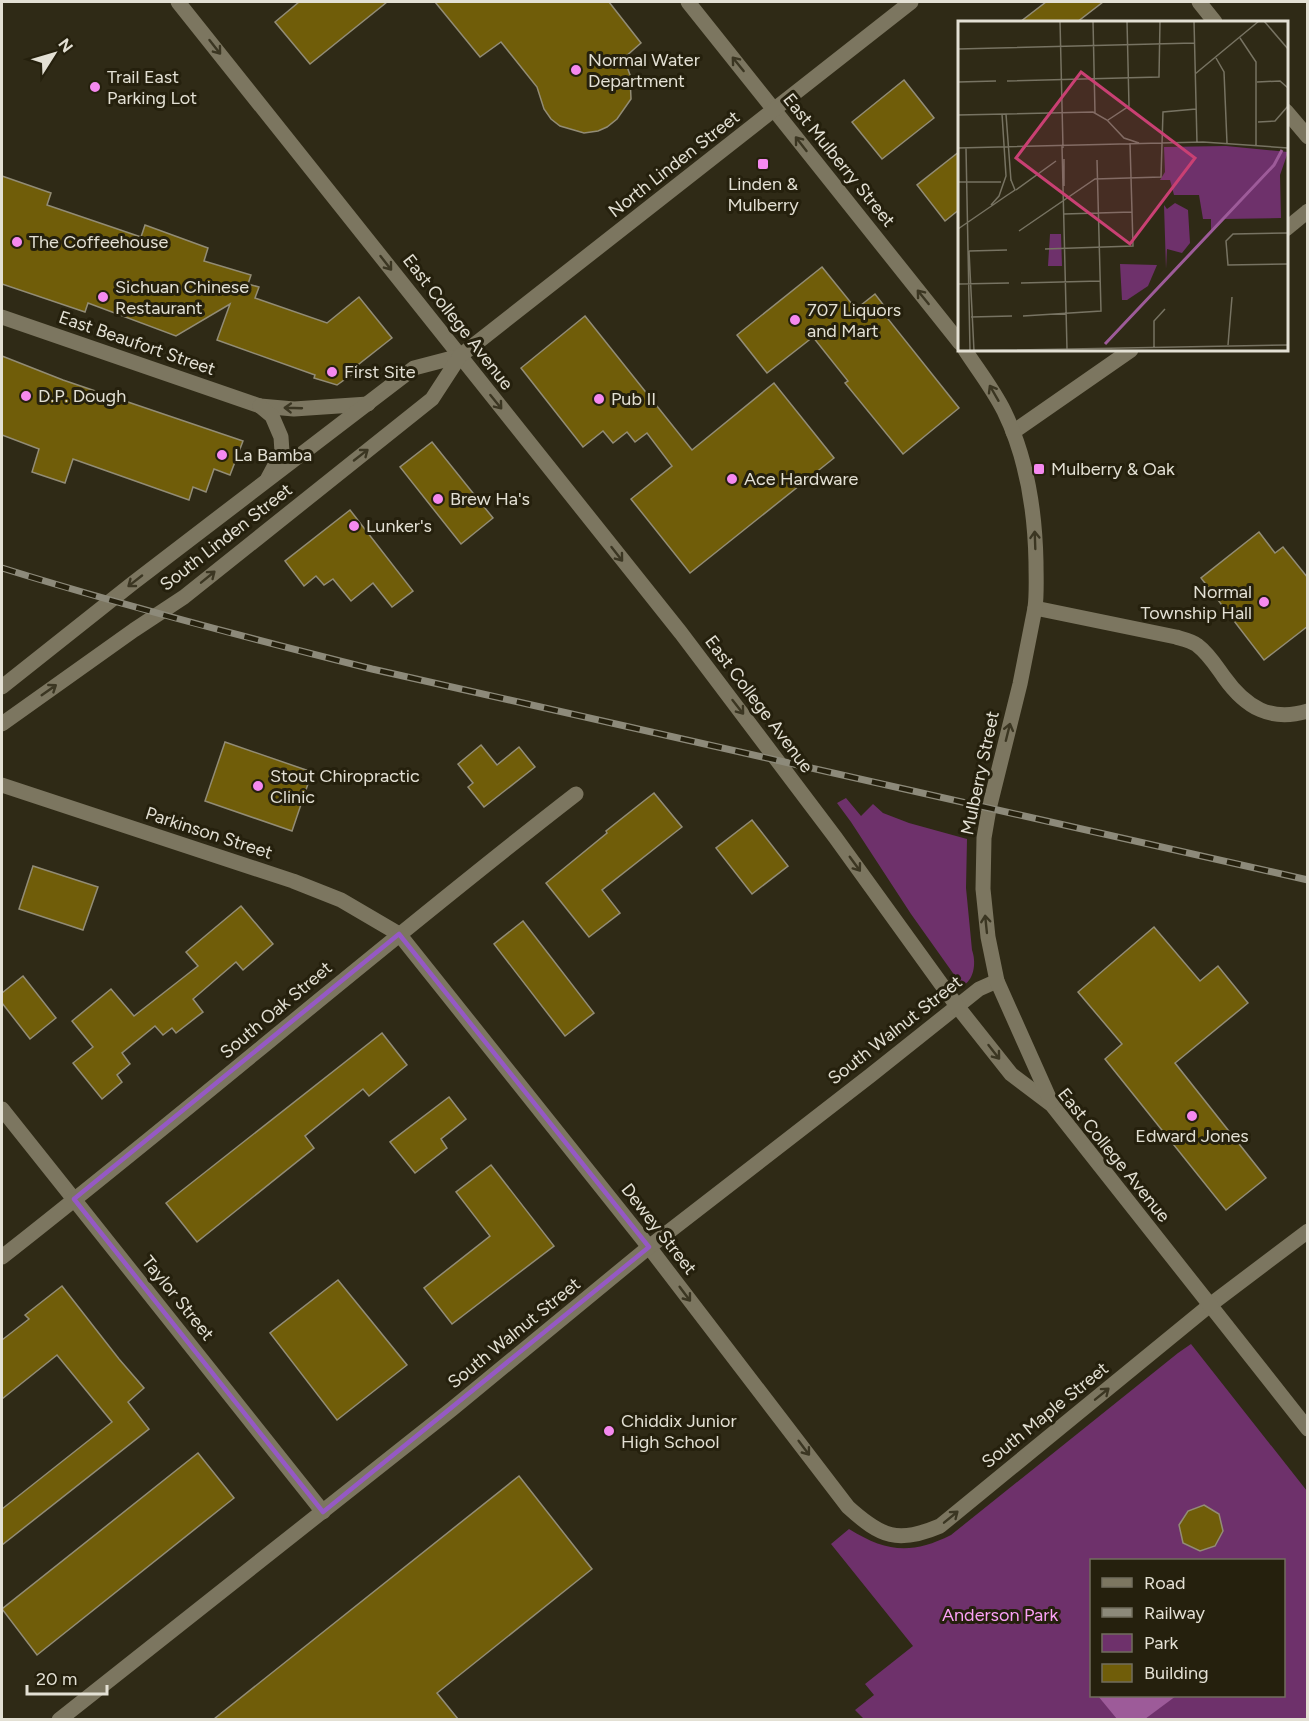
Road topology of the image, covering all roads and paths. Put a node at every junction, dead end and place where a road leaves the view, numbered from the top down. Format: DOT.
graph roads {
  1 [pos="178,2"];
  2 [pos="688,2"];
  3 [pos="911,2"];
  4 [pos="1199,2"];
  5 [pos="1214,21"];
  6 [pos="774,110"];
  7 [pos="1288,112"];
  8 [pos="1308,137"];
  9 [pos="1308,211"];
  10 [pos="1288,228"];
  11 [pos="2,317"];
  12 [pos="958,340"];
  13 [pos="966,351"];
  14 [pos="1130,351"];
  15 [pos="460,356"];
  16 [pos="368,404"];
  17 [pos="260,406"];
  18 [pos="1014,437"];
  19 [pos="266,482"];
  20 [pos="1035,608"];
  21 [pos="2,687"];
  22 [pos="1308,711"];
  23 [pos="2,724"];
  24 [pos="2,785"];
  25 [pos="576,794"];
  26 [pos="399,933"];
  27 [pos="996,981"];
  28 [pos="957,1006"];
  29 [pos="1052,1105"];
  30 [pos="2,1109"];
  31 [pos="74,1199"];
  32 [pos="1308,1231"];
  33 [pos="649,1247"];
  34 [pos="2,1257"];
  35 [pos="1210,1305"];
  36 [pos="1308,1429"];
  37 [pos="323,1512"];
  38 [pos="897,1536"];
  39 [pos="59,1719"];
  1 -- 15 [label="street, East College Avenue, one-way"];
  6 -- 2 [label="street, East Mulberry Street, one-way"];
  3 -- 6 [label="street, North Linden Street"];
  4 -- 5 [label="street"];
  12 -- 6 [label="street, East Mulberry Street, one-way"];
  6 -- 15 [label="street, North Linden Street"];
  7 -- 8 [label="street"];
  9 -- 10 [label="street"];
  11 -- 17 [label="street, East Beaufort Street"];
  18 -- 13 [label="street, one-way"];
  14 -- 18 [label="street"];
  15 -- 16 [label="street, South Linden Street"];
  23 -- 15 [label="street, South Linden Street, one-way"];
  15 -- 28 [label="street, East College Avenue, one-way"];
  16 -- 17 [label="street, East Beaufort Street, one-way"];
  16 -- 19 [label="street, South Linden Street"];
  17 -- 19 [label="street"];
  20 -- 18 [label="street, Mulberry Street, one-way"];
  19 -- 21 [label="street, South Linden Street, one-way"];
  20 -- 22 [label="street"];
  27 -- 20 [label="street, Mulberry Street, one-way"];
  24 -- 26 [label="street, Parkinson Street"];
  25 -- 26 [label="street, South Oak Street"];
  26 -- 31 [label="street, South Oak Street"];
  26 -- 33 [label="street, Dewey Street"];
  27 -- 28 [label="street, South Walnut Street"];
  27 -- 29 [label="street, Mulberry Street"];
  28 -- 29 [label="street, East College Avenue, one-way"];
  28 -- 33 [label="street, South Walnut Street"];
  29 -- 35 [label="street, East College Avenue"];
  30 -- 31 [label="street, Taylor Street"];
  31 -- 34 [label="street, South Oak Street"];
  31 -- 37 [label="street, Taylor Street"];
  32 -- 35 [label="street, South Maple Street"];
  33 -- 37 [label="street, South Walnut Street"];
  33 -- 38 [label="street, Dewey Street, one-way"];
  35 -- 36 [label="street, East College Avenue"];
  38 -- 35 [label="street, South Maple Street, one-way"];
  37 -- 39 [label="street, South Walnut Street"];
}
